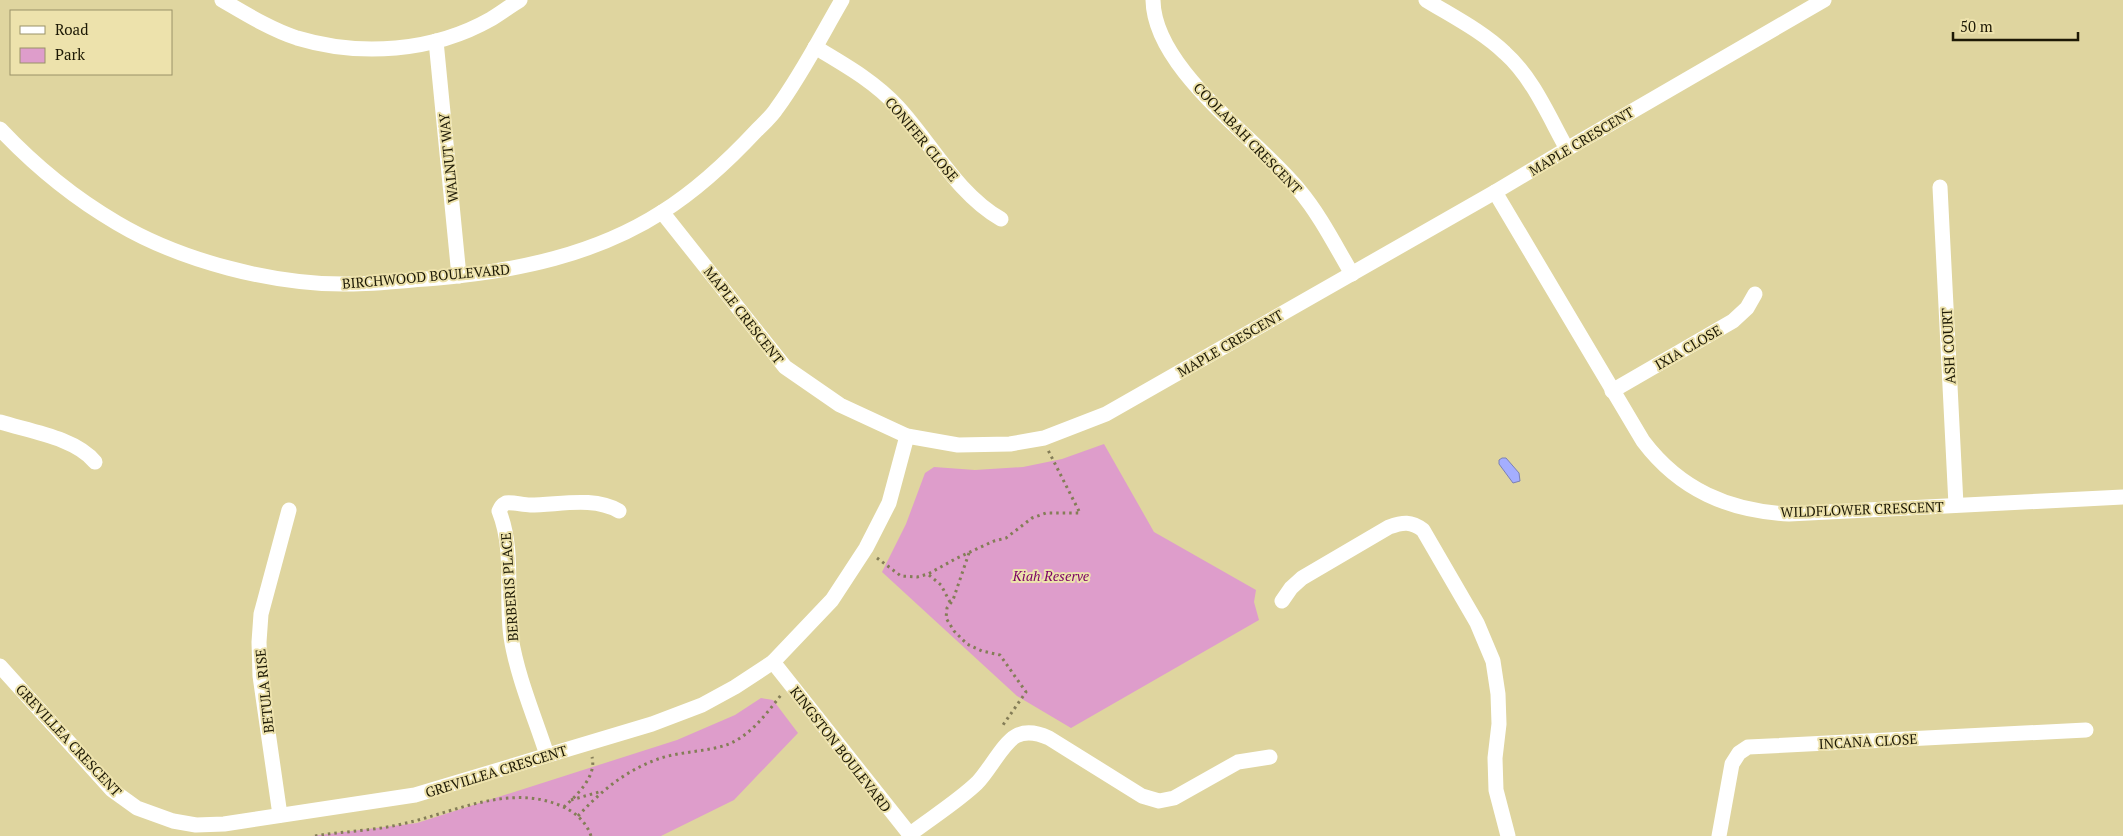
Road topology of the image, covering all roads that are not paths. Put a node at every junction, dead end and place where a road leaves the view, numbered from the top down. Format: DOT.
graph roads {
  1 [pos="222,0"];
  2 [pos="520,0"];
  3 [pos="842,0"];
  4 [pos="1153,0"];
  5 [pos="1426,0"];
  6 [pos="1824,0"];
  7 [pos="436,41"];
  8 [pos="815,47"];
  9 [pos="0,129"];
  10 [pos="1567,149"];
  11 [pos="1940,187"];
  12 [pos="1496,192"];
  13 [pos="662,212"];
  14 [pos="1001,219"];
  15 [pos="1352,274"];
  16 [pos="459,276"];
  17 [pos="1755,294"];
  18 [pos="1612,391"];
  19 [pos="0,422"];
  20 [pos="907,436"];
  21 [pos="95,462"];
  22 [pos="2123,497"];
  23 [pos="1956,505"];
  24 [pos="288,510"];
  25 [pos="619,510"];
  26 [pos="1282,601"];
  27 [pos="773,662"];
  28 [pos="0,666"];
  29 [pos="2086,730"];
  30 [pos="547,755"];
  31 [pos="1270,757"];
  32 [pos="280,815"];
  33 [pos="910,835"];
  34 [pos="1508,836"];
  35 [pos="1719,836"];
  1 -- 7 [label="street"];
  2 -- 7 [label="street"];
  3 -- 8 [label="street, BIRCHWOOD BOULEVARD"];
  4 -- 15 [label="street, COOLABAH CRESCENT"];
  5 -- 10 [label="street"];
  6 -- 10 [label="street, MAPLE CRESCENT"];
  7 -- 16 [label="street, WALNUT WAY"];
  8 -- 13 [label="street, BIRCHWOOD BOULEVARD"];
  8 -- 14 [label="street, CONIFER CLOSE"];
  9 -- 16 [label="street, BIRCHWOOD BOULEVARD"];
  10 -- 12 [label="street, MAPLE CRESCENT"];
  11 -- 23 [label="street, ASH COURT"];
  12 -- 15 [label="street, MAPLE CRESCENT"];
  12 -- 18 [label="street, WILDFLOWER CRESCENT"];
  13 -- 16 [label="street, BIRCHWOOD BOULEVARD"];
  13 -- 20 [label="street, MAPLE CRESCENT"];
  15 -- 20 [label="street, MAPLE CRESCENT"];
  17 -- 18 [label="street, IXIA CLOSE"];
  18 -- 23 [label="street, WILDFLOWER CRESCENT"];
  19 -- 21 [label="street"];
  20 -- 27 [label="street, GREVILLEA CRESCENT"];
  22 -- 23 [label="street, WILDFLOWER CRESCENT"];
  24 -- 32 [label="street, BETULA RISE"];
  25 -- 30 [label="street, BERBERIS PLACE"];
  26 -- 34 [label="street"];
  27 -- 30 [label="street, GREVILLEA CRESCENT"];
  27 -- 33 [label="street, KINGSTON BOULEVARD"];
  28 -- 32 [label="street, GREVILLEA CRESCENT"];
  29 -- 35 [label="street, INCANA CLOSE"];
  30 -- 32 [label="street, GREVILLEA CRESCENT"];
  31 -- 33 [label="street"];
}
